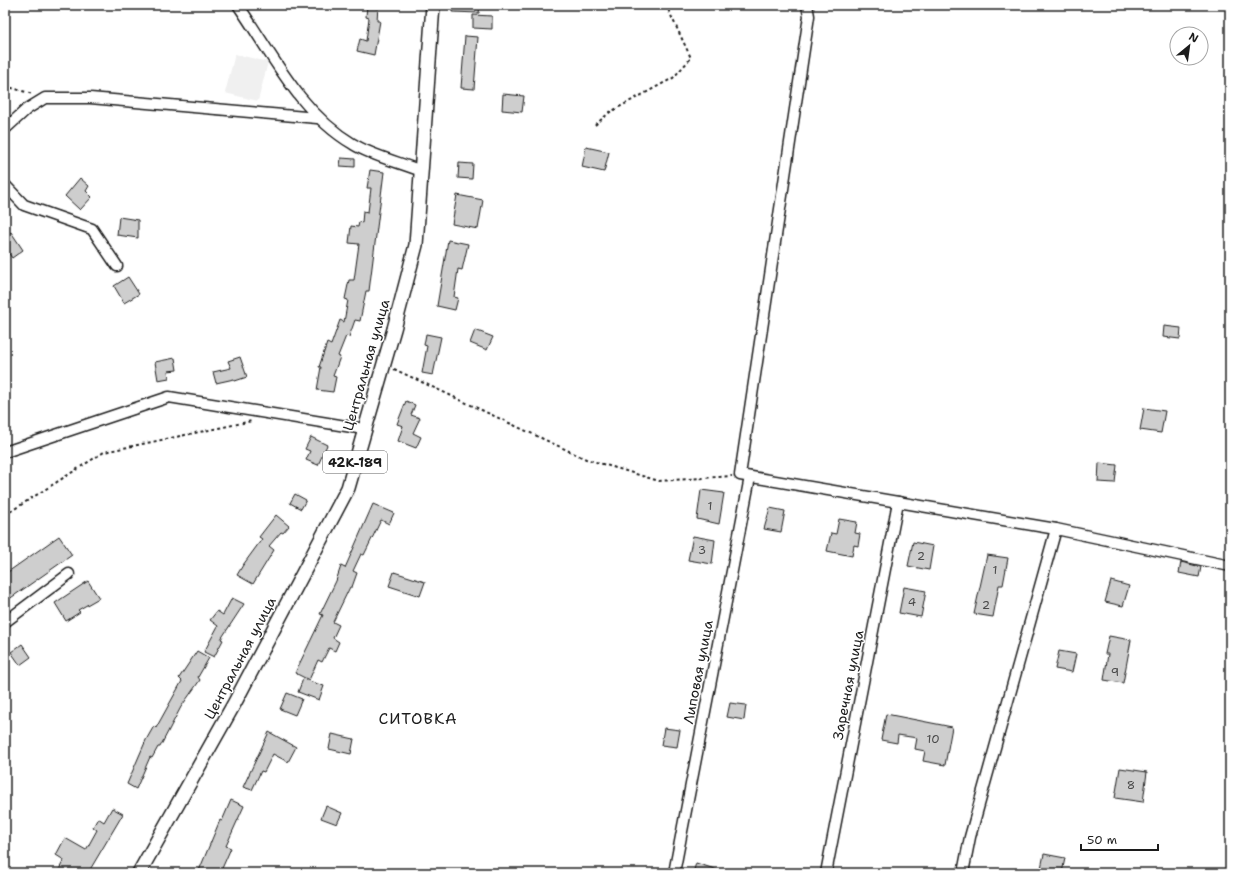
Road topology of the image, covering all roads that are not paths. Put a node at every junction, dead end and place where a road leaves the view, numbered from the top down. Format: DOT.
graph roads {
  1 [pos="238,5"];
  2 [pos="433,5"];
  3 [pos="807,5"];
  4 [pos="317,118"];
  5 [pos="5,129"];
  6 [pos="421,171"];
  7 [pos="5,185"];
  8 [pos="117,266"];
  9 [pos="364,429"];
  10 [pos="5,452"];
  11 [pos="745,476"];
  12 [pos="898,502"];
  13 [pos="1056,529"];
  14 [pos="1230,566"];
  15 [pos="69,574"];
  16 [pos="5,622"];
  17 [pos="141,872"];
  18 [pos="674,873"];
  19 [pos="826,873"];
  20 [pos="964,873"];
  1 -- 4 [label="street"];
  2 -- 6 [label="main road, Центральная улица / 42К-189"];
  3 -- 11 [label="street, Липовая улица"];
  4 -- 5 [label="street"];
  4 -- 6 [label="street"];
  6 -- 9 [label="main road, Центральная улица / 42К-189"];
  7 -- 8 [label="street"];
  9 -- 10 [label="street"];
  9 -- 17 [label="main road, Центральная улица / 42К-189"];
  11 -- 12 [label="street"];
  11 -- 18 [label="street, Липовая улица"];
  12 -- 13 [label="street"];
  12 -- 19 [label="street, Заречная улица"];
  13 -- 14 [label="street"];
  13 -- 20 [label="street"];
  15 -- 16 [label="street"];
}
